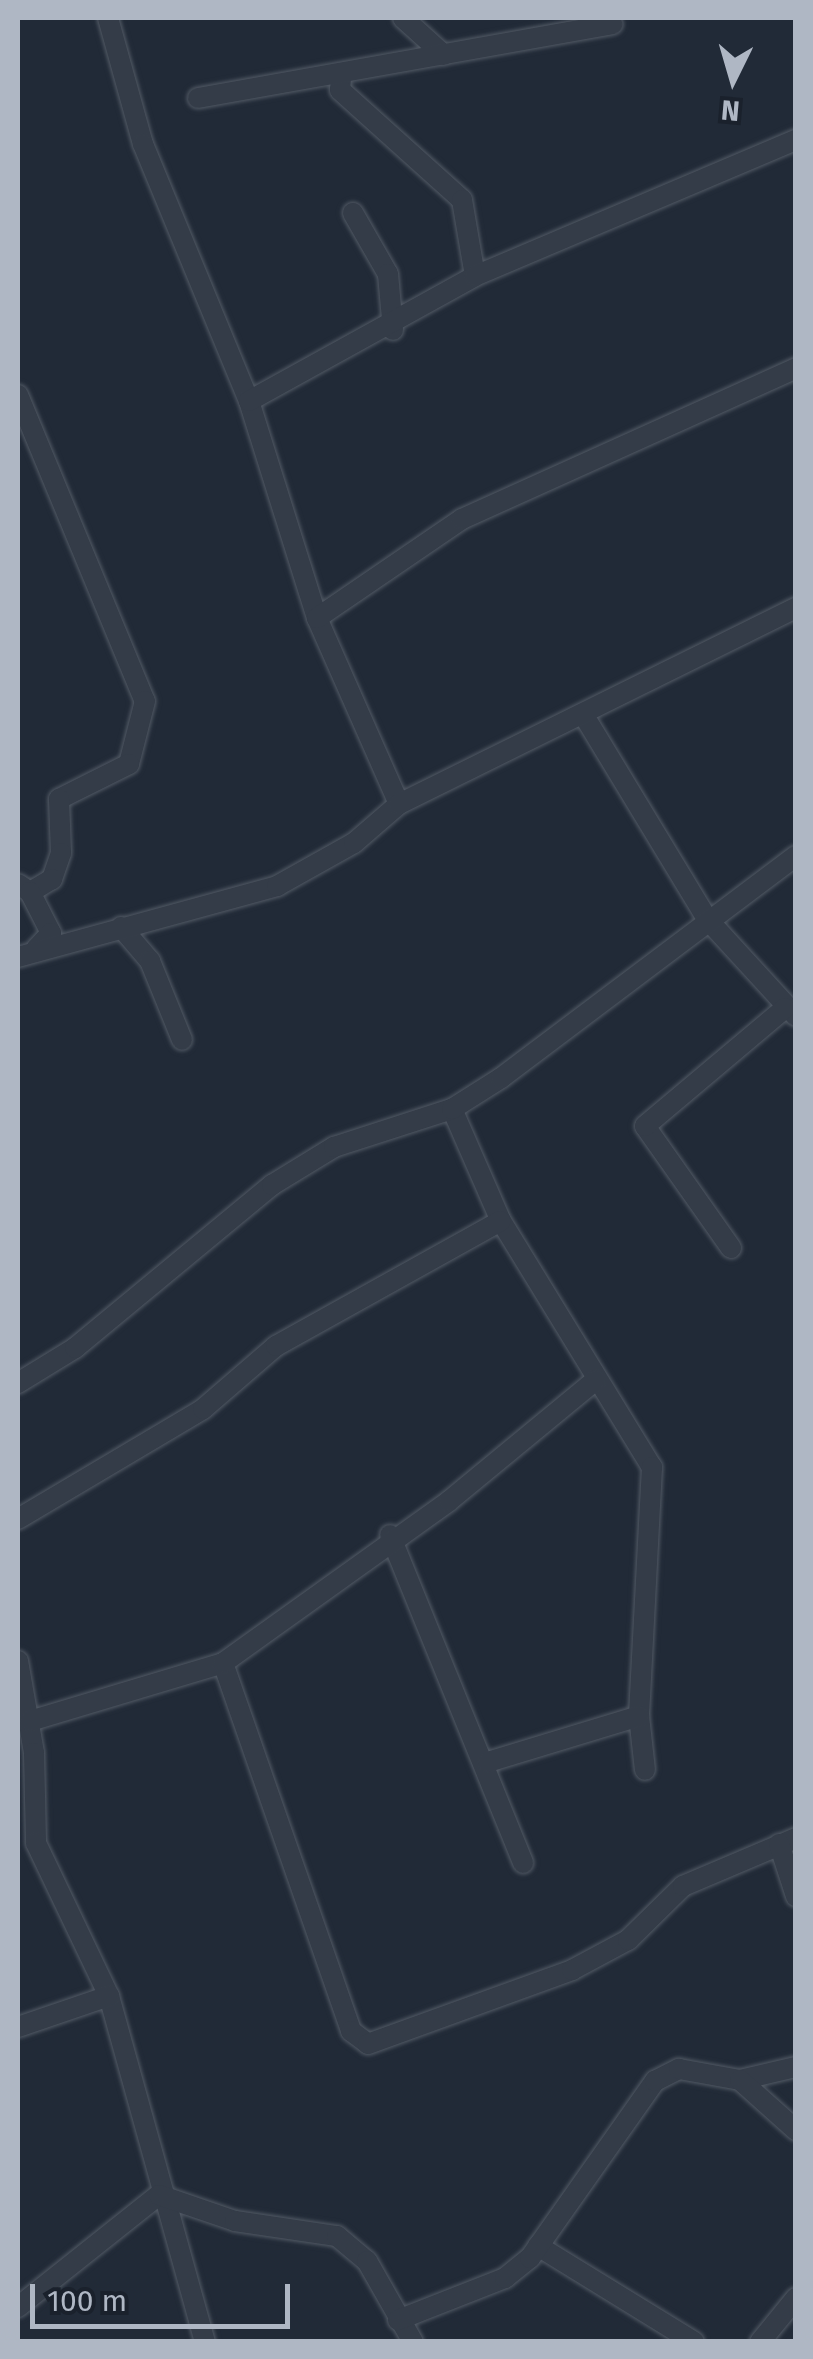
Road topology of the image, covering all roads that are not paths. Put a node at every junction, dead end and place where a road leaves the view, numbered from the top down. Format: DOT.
graph roads {
  1 [pos="108,18"];
  2 [pos="403,18"];
  3 [pos="612,24"];
  4 [pos="444,55"];
  5 [pos="341,77"];
  6 [pos="198,98"];
  7 [pos="796,140"];
  8 [pos="353,213"];
  9 [pos="475,276"];
  10 [pos="393,330"];
  11 [pos="796,368"];
  12 [pos="18,396"];
  13 [pos="249,401"];
  14 [pos="796,608"];
  15 [pos="317,618"];
  16 [pos="582,714"];
  17 [pos="399,804"];
  18 [pos="796,856"];
  19 [pos="24,888"];
  20 [pos="708,920"];
  21 [pos="120,926"];
  22 [pos="27,954"];
  23 [pos="790,1012"];
  24 [pos="182,1040"];
  25 [pos="452,1109"];
  26 [pos="501,1221"];
  27 [pos="731,1248"];
  28 [pos="596,1380"];
  29 [pos="18,1383"];
  30 [pos="18,1520"];
  31 [pos="390,1535"];
  32 [pos="18,1662"];
  33 [pos="223,1662"];
  34 [pos="639,1716"];
  35 [pos="30,1721"];
  36 [pos="26,1756"];
  37 [pos="488,1762"];
  38 [pos="646,1770"];
  39 [pos="787,1841"];
  40 [pos="524,1863"];
  41 [pos="796,1896"];
  42 [pos="109,1996"];
  43 [pos="18,2026"];
  44 [pos="796,2066"];
  45 [pos="740,2080"];
  46 [pos="796,2130"];
  47 [pos="159,2194"];
  48 [pos="538,2246"];
  49 [pos="796,2298"];
  50 [pos="18,2308"];
  51 [pos="398,2320"];
  52 [pos="206,2342"];
  53 [pos="413,2342"];
  54 [pos="694,2342"];
  55 [pos="760,2342"];
  1 -- 13 [label="street"];
  2 -- 4 [label="street"];
  3 -- 4 [label="street"];
  4 -- 5 [label="street"];
  5 -- 6 [label="street"];
  5 -- 9 [label="street"];
  7 -- 9 [label="street"];
  8 -- 10 [label="street"];
  9 -- 10 [label="street"];
  10 -- 13 [label="street"];
  11 -- 15 [label="street"];
  12 -- 19 [label="street"];
  13 -- 15 [label="street"];
  14 -- 16 [label="street"];
  15 -- 17 [label="street"];
  16 -- 17 [label="street"];
  16 -- 20 [label="street"];
  17 -- 21 [label="street"];
  18 -- 20 [label="street"];
  19 -- 22 [label="street"];
  20 -- 23 [label="street"];
  20 -- 25 [label="street"];
  21 -- 22 [label="street"];
  21 -- 24 [label="street"];
  23 -- 27 [label="street"];
  25 -- 26 [label="street"];
  25 -- 29 [label="street"];
  26 -- 28 [label="street"];
  26 -- 30 [label="street"];
  28 -- 31 [label="street"];
  28 -- 34 [label="street"];
  31 -- 33 [label="street"];
  31 -- 37 [label="street"];
  32 -- 35 [label="street"];
  33 -- 35 [label="street"];
  33 -- 39 [label="street"];
  34 -- 37 [label="street"];
  34 -- 38 [label="street"];
  35 -- 36 [label="street"];
  36 -- 42 [label="street"];
  37 -- 40 [label="street"];
  39 -- 41 [label="street"];
  42 -- 43 [label="street"];
  42 -- 47 [label="street"];
  44 -- 45 [label="street"];
  45 -- 46 [label="street"];
  45 -- 48 [label="street"];
  47 -- 50 [label="street"];
  47 -- 51 [label="street"];
  47 -- 52 [label="street"];
  48 -- 51 [label="street"];
  48 -- 54 [label="street"];
  49 -- 55 [label="street"];
  51 -- 53 [label="street"];
}
